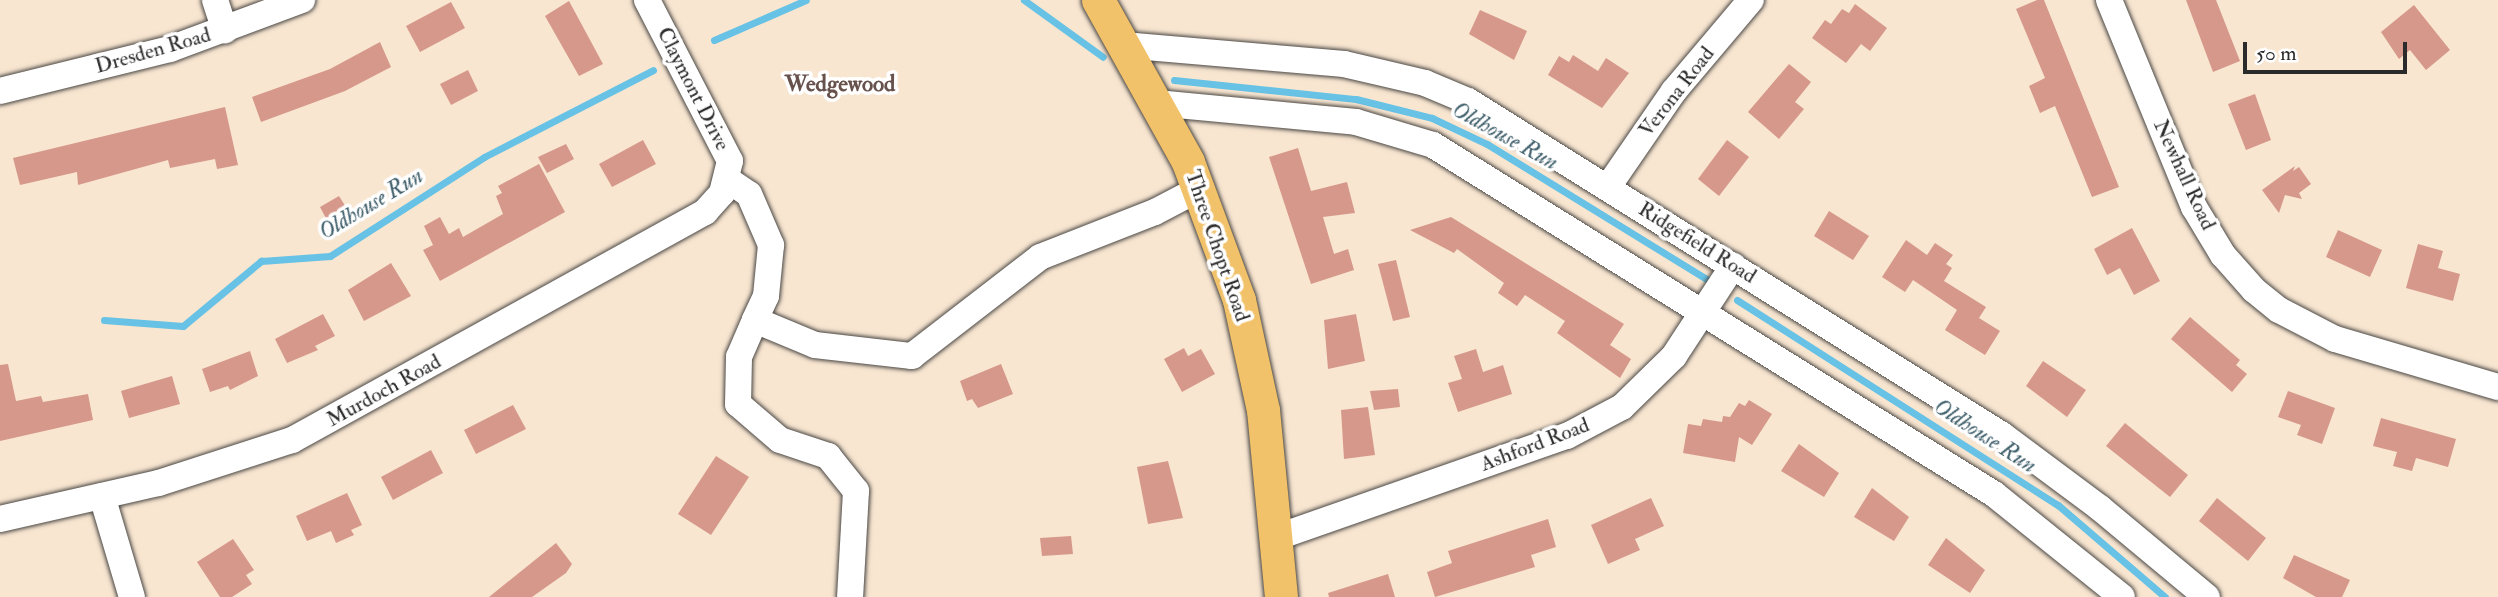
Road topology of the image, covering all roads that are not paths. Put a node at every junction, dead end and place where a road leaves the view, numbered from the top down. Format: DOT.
graph roads {
  1 [pos="215,0"];
  2 [pos="302,0"];
  3 [pos="647,0"];
  4 [pos="1098,0"];
  5 [pos="1751,0"];
  6 [pos="2109,0"];
  7 [pos="225,30"];
  8 [pos="1123,45"];
  9 [pos="0,91"];
  10 [pos="1156,103"];
  11 [pos="728,180"];
  12 [pos="1608,187"];
  13 [pos="1199,189"];
  14 [pos="1733,266"];
  15 [pos="1704,311"];
  16 [pos="755,320"];
  17 [pos="2498,387"];
  18 [pos="102,496"];
  19 [pos="0,519"];
  20 [pos="1275,538"];
  21 [pos="132,597"];
  22 [pos="850,597"];
  23 [pos="1281,597"];
  24 [pos="2122,597"];
  25 [pos="2207,597"];
  1 -- 7 [label="street"];
  2 -- 7 [label="street, Dresden Road"];
  3 -- 11 [label="street, Claymont Drive"];
  4 -- 8 [label="main road, Three Chopt Road"];
  5 -- 12 [label="street, Verona Road"];
  6 -- 17 [label="street, Newhall Road"];
  7 -- 9 [label="street, Dresden Road"];
  8 -- 10 [label="main road, Three Chopt Road"];
  8 -- 12 [label="street, Ridgefield Road"];
  10 -- 13 [label="main road, Three Chopt Road"];
  10 -- 15 [label="street"];
  11 -- 16 [label="street"];
  11 -- 18 [label="street, Murdoch Road"];
  12 -- 14 [label="street, Ridgefield Road"];
  13 -- 16 [label="street"];
  13 -- 20 [label="main road, Three Chopt Road"];
  14 -- 15 [label="street, Ashford Road"];
  14 -- 25 [label="street, Ridgefield Road"];
  15 -- 20 [label="street, Ashford Road"];
  15 -- 24 [label="street"];
  16 -- 22 [label="street"];
  18 -- 19 [label="street, Murdoch Road"];
  18 -- 21 [label="street"];
  20 -- 23 [label="main road, Three Chopt Road"];
}
